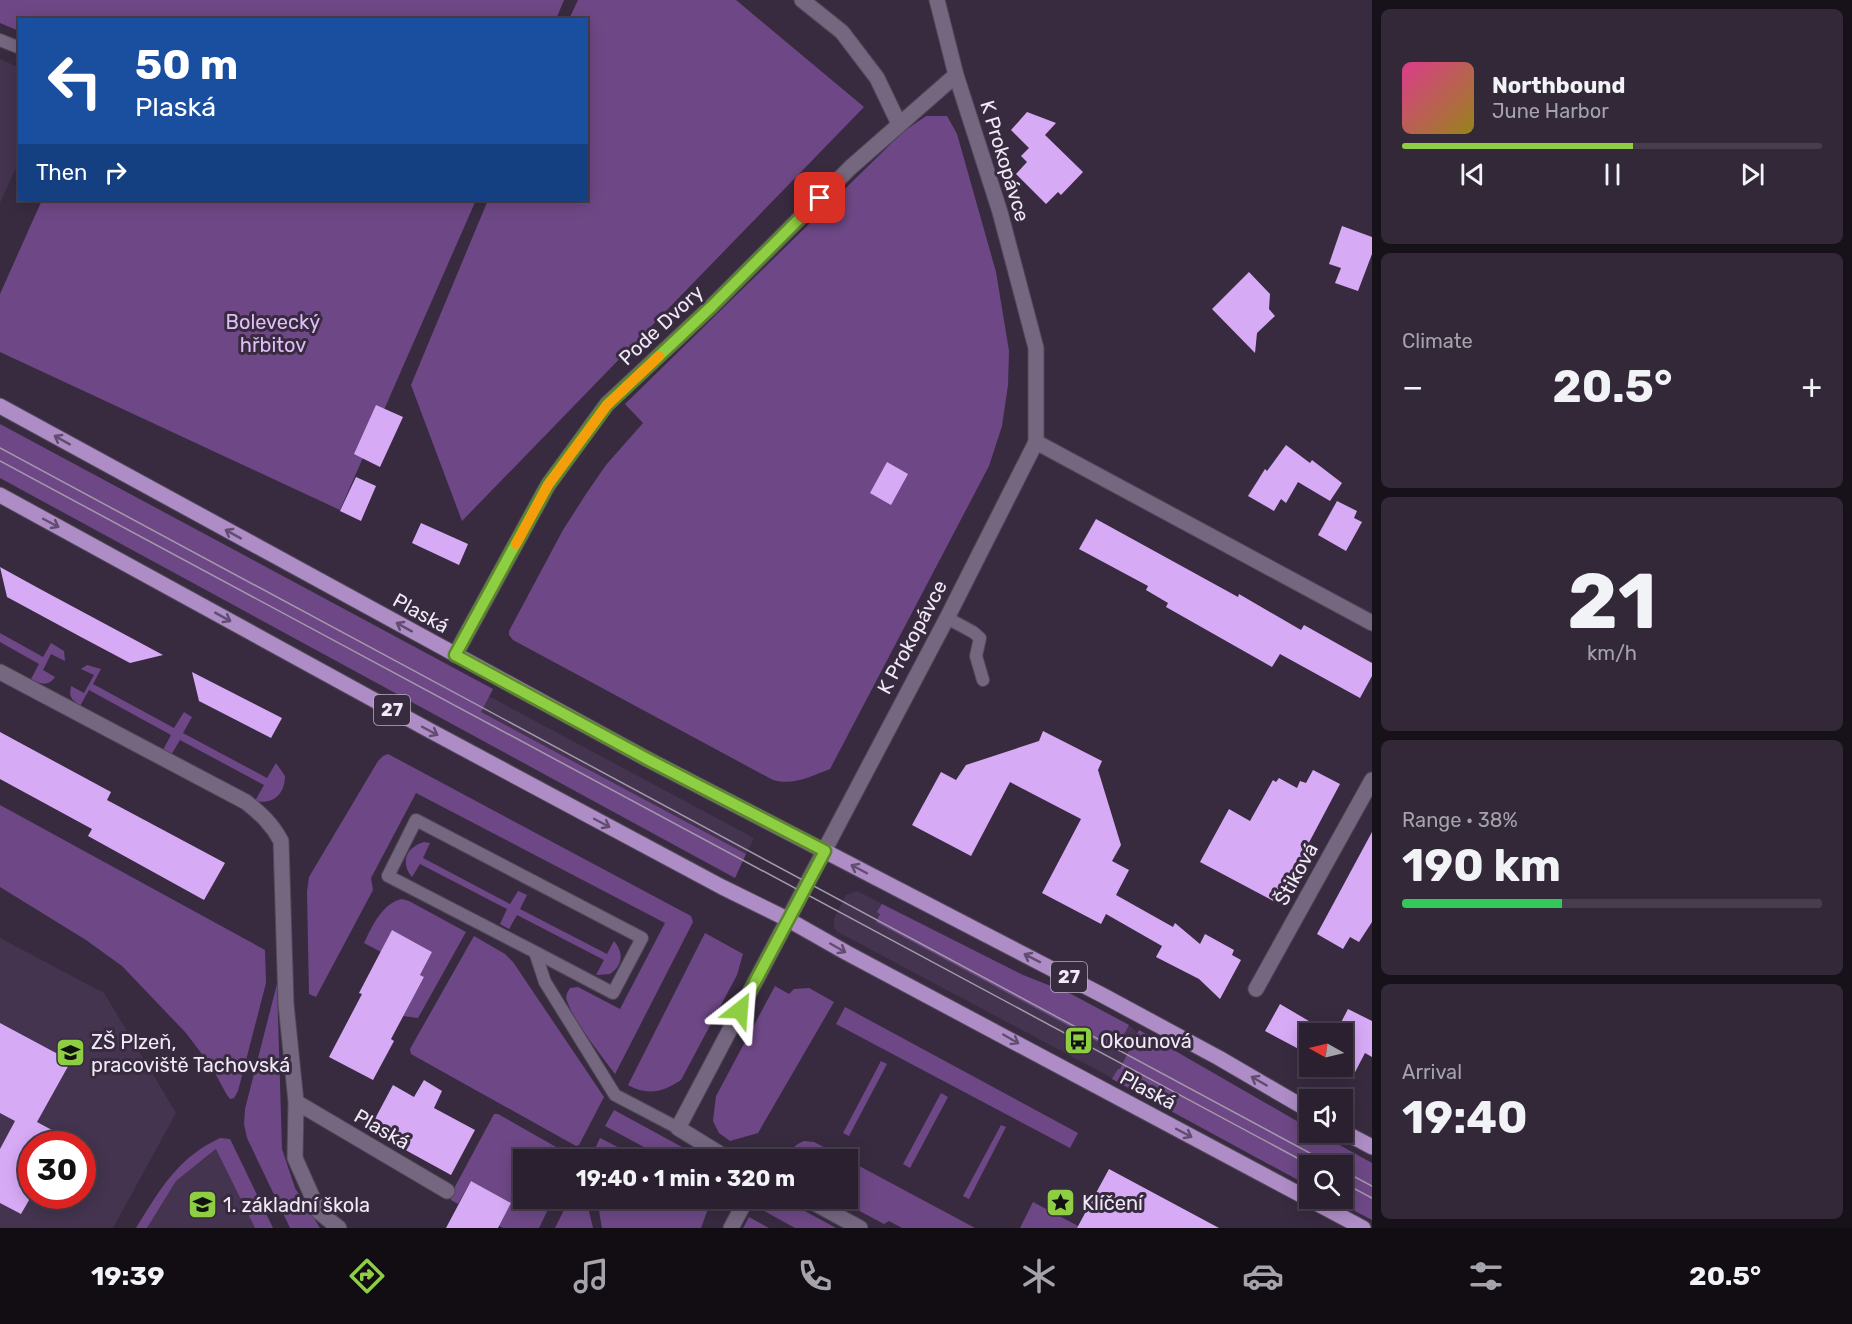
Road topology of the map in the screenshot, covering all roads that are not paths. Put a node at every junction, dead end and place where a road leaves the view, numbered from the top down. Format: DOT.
graph roads {
  1 [pos="802,0"];
  2 [pos="937,0"];
  3 [pos="0,40"];
  4 [pos="18,47"];
  5 [pos="956,75"];
  6 [pos="899,124"];
  7 [pos="0,406"];
  8 [pos="1035,442"];
  9 [pos="0,495"];
  10 [pos="947,618"];
  11 [pos="1372,623"];
  12 [pos="455,655"];
  13 [pos="0,672"];
  14 [pos="983,680"];
  15 [pos="1372,780"];
  16 [pos="825,851"];
  17 [pos="787,919"];
  18 [pos="535,952"];
  19 [pos="1256,989"];
  20 [pos="296,1102"];
  21 [pos="1299,1105"];
  22 [pos="678,1128"];
  23 [pos="1353,1137"];
  24 [pos="1372,1147"];
  25 [pos="712,1149"];
  26 [pos="447,1191"];
  27 [pos="741,1209"];
  28 [pos="825,1209"];
  29 [pos="339,1228"];
  30 [pos="730,1228"];
  31 [pos="860,1228"];
  32 [pos="1363,1228"];
  1 -- 6 [label="street"];
  2 -- 5 [label="street, K Prokopávce"];
  3 -- 4 [label="lane"];
  5 -- 6 [label="street, Pode Dvory"];
  5 -- 8 [label="street, K Prokopávce"];
  6 -- 12 [label="street, Pode Dvory"];
  12 -- 7 [label="main road, Plaská / 27, one-way"];
  8 -- 10 [label="street, K Prokopávce"];
  8 -- 11 [label="street"];
  9 -- 17 [label="main road, Plaská / 27, one-way"];
  10 -- 14 [label="lane"];
  10 -- 16 [label="street, K Prokopávce"];
  12 -- 16 [label="main road, Plaská / 27"];
  13 -- 20 [label="street"];
  15 -- 19 [label="street, Štiková"];
  16 -- 17 [label="street"];
  21 -- 16 [label="main road, Plaská / 27, one-way"];
  17 -- 22 [label="street"];
  17 -- 32 [label="main road, Plaská / 27, one-way"];
  18 -- 18 [label="lane"];
  18 -- 22 [label="lane"];
  20 -- 26 [label="street, Plaská"];
  20 -- 29 [label="street"];
  22 -- 25 [label="street"];
  23 -- 24 [label="main road"];
  27 -- 30 [label="street"];
  28 -- 31 [label="street"];
}
